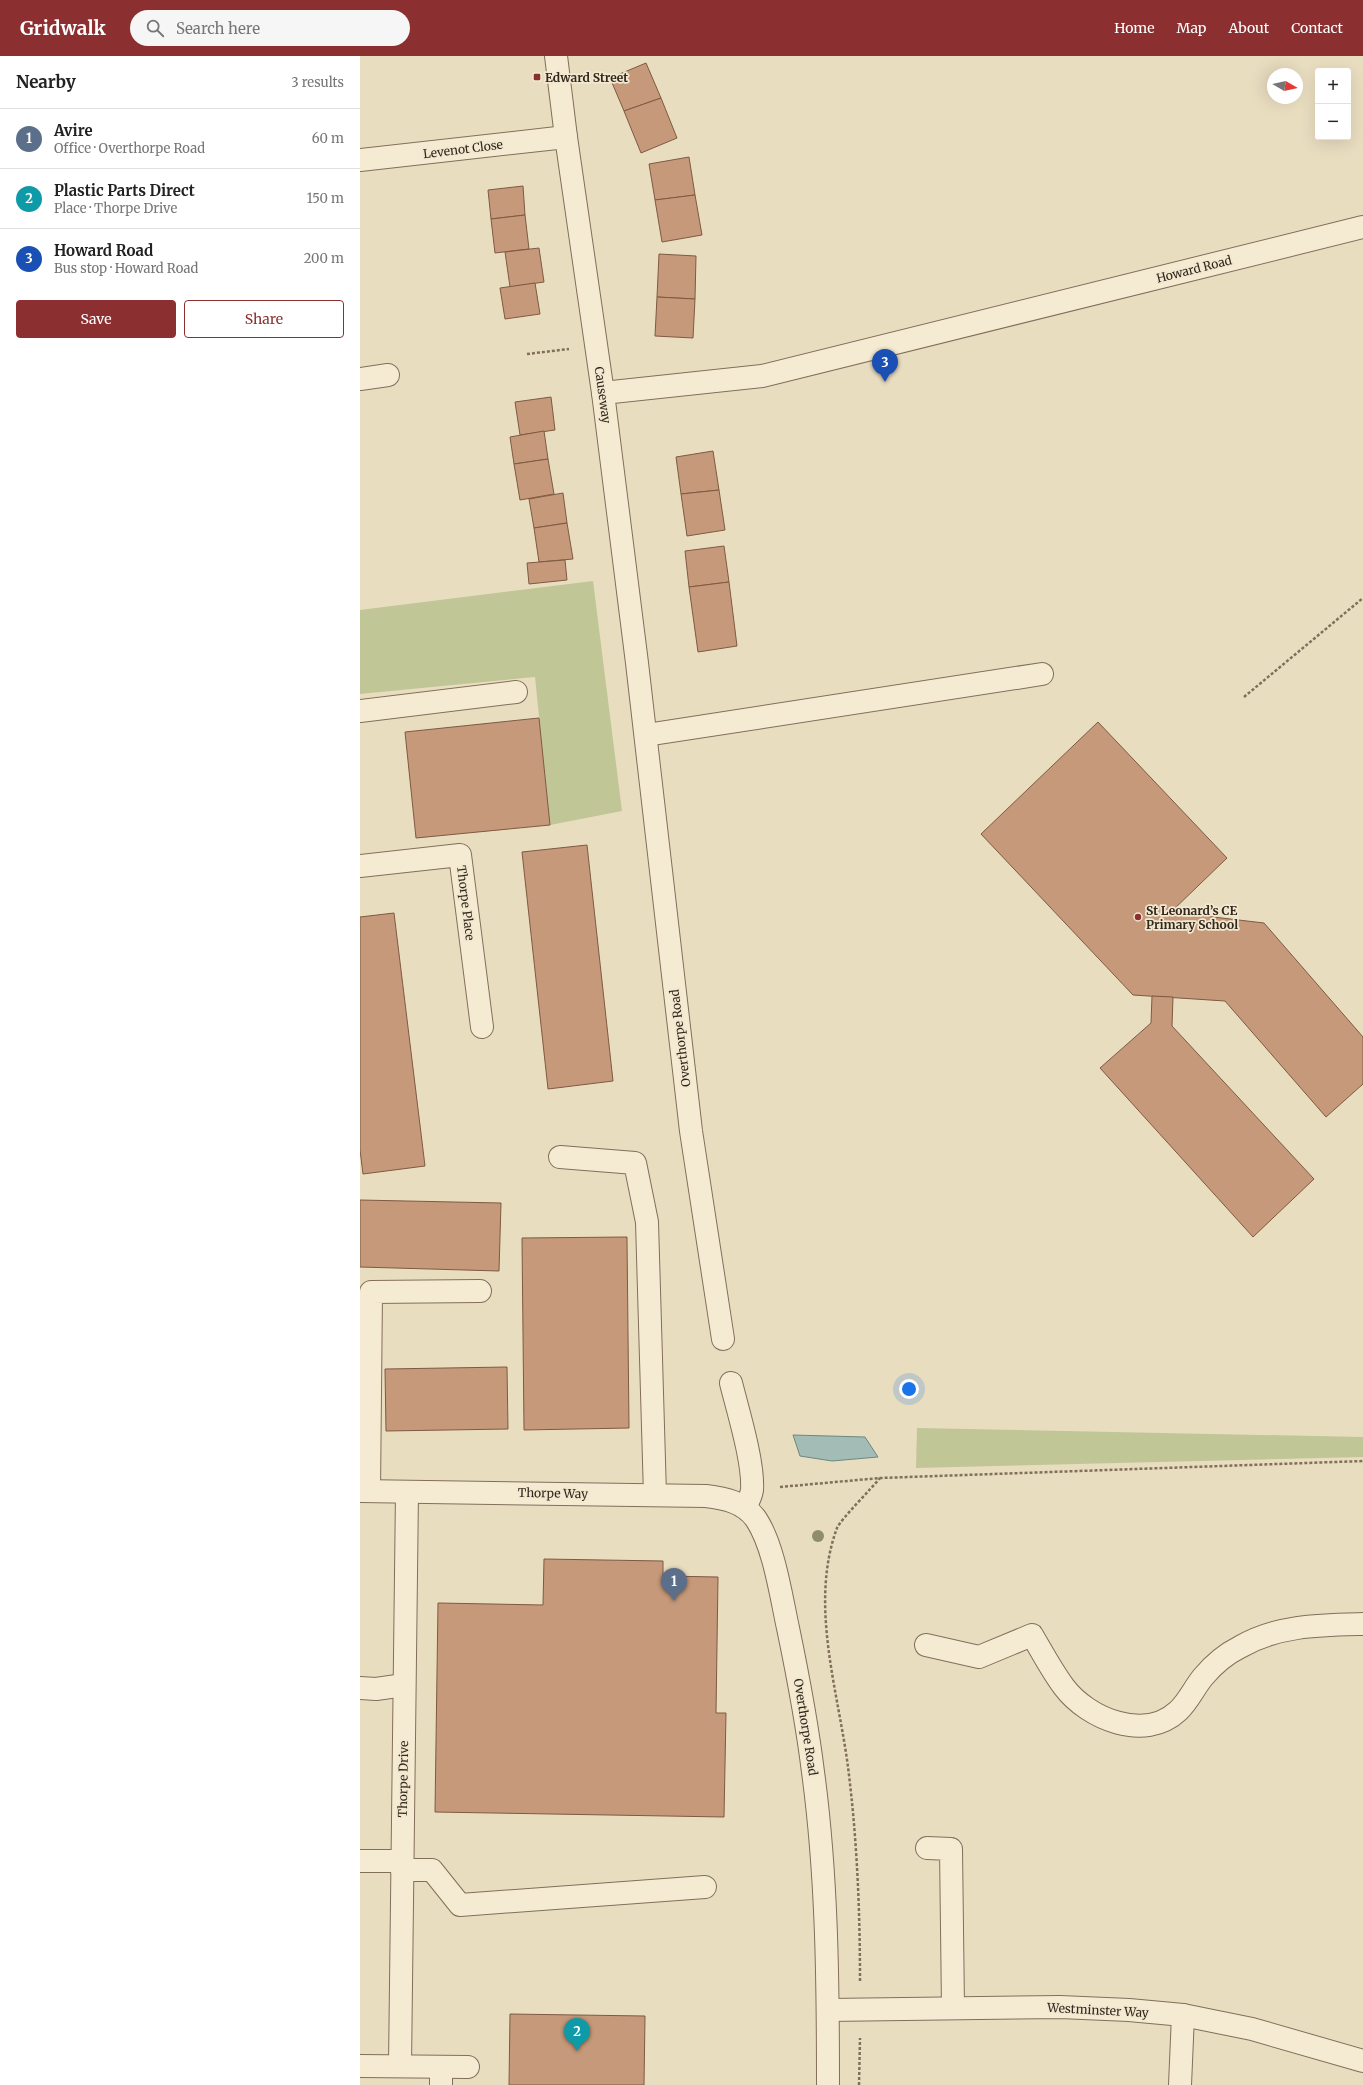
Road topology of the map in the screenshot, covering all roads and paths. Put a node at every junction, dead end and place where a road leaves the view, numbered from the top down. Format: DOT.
graph roads {
  1 [pos="556,56"];
  2 [pos="566,137"];
  3 [pos="360,160"];
  4 [pos="1363,227"];
  5 [pos="595,346"];
  6 [pos="527,354"];
  7 [pos="388,374"];
  8 [pos="360,379"];
  9 [pos="603,394"];
  10 [pos="1363,598"];
  11 [pos="1042,674"];
  12 [pos="516,692"];
  13 [pos="1244,697"];
  14 [pos="360,711"];
  15 [pos="646,735"];
  16 [pos="360,866"];
  17 [pos="482,1027"];
  18 [pos="560,1157"];
  19 [pos="480,1291"];
  20 [pos="723,1339"];
  21 [pos="731,1383"];
  22 [pos="1363,1461"];
  23 [pos="880,1478"];
  24 [pos="365,1491"];
  25 [pos="407,1492"];
  26 [pos="655,1495"];
  27 [pos="748,1498"];
  28 [pos="1363,1624"];
  29 [pos="926,1645"];
  30 [pos="404,1686"];
  31 [pos="360,1688"];
  32 [pos="927,1848"];
  33 [pos="360,1861"];
  34 [pos="402,1866"];
  35 [pos="706,1887"];
  36 [pos="953,2008"];
  37 [pos="860,2009"];
  38 [pos="828,2010"];
  39 [pos="1183,2015"];
  40 [pos="1363,2061"];
  41 [pos="360,2066"];
  42 [pos="400,2066"];
  43 [pos="468,2067"];
  44 [pos="441,2076"];
  45 [pos="828,2085"];
  46 [pos="859,2085"];
  47 [pos="1180,2085"];
  1 -- 2 [label="street, Causeway"];
  2 -- 3 [label="street, Levenot Close"];
  2 -- 5 [label="street, Causeway"];
  4 -- 9 [label="street, Howard Road"];
  5 -- 6 [label="path"];
  5 -- 9 [label="street, Causeway"];
  7 -- 8 [label="street"];
  9 -- 15 [label="street, Causeway"];
  10 -- 13 [label="path"];
  11 -- 15 [label="street"];
  12 -- 14 [label="street"];
  15 -- 20 [label="street, Overthorpe Road"];
  16 -- 17 [label="street, Thorpe Place"];
  18 -- 26 [label="street"];
  19 -- 24 [label="street"];
  21 -- 27 [label="street"];
  22 -- 23 [label="path"];
  23 -- 27 [label="path"];
  23 -- 37 [label="path"];
  24 -- 25 [label="street, Thorpe Way"];
  25 -- 26 [label="street, Thorpe Way"];
  25 -- 30 [label="street, Thorpe Drive"];
  26 -- 27 [label="street, Thorpe Way"];
  27 -- 38 [label="street, Overthorpe Road"];
  28 -- 29 [label="street"];
  30 -- 31 [label="street"];
  30 -- 34 [label="street, Thorpe Drive"];
  32 -- 36 [label="street"];
  33 -- 34 [label="street"];
  34 -- 35 [label="street"];
  34 -- 42 [label="street, Thorpe Drive"];
  36 -- 37 [label="street, Westminster Way"];
  36 -- 39 [label="street, Westminster Way"];
  37 -- 38 [label="street, Westminster Way"];
  37 -- 46 [label="path"];
  38 -- 45 [label="street, Overthorpe Road"];
  39 -- 40 [label="street, Westminster Way"];
  39 -- 47 [label="street"];
  41 -- 42 [label="street"];
  42 -- 44 [label="street"];
  43 -- 44 [label="street"];
}
